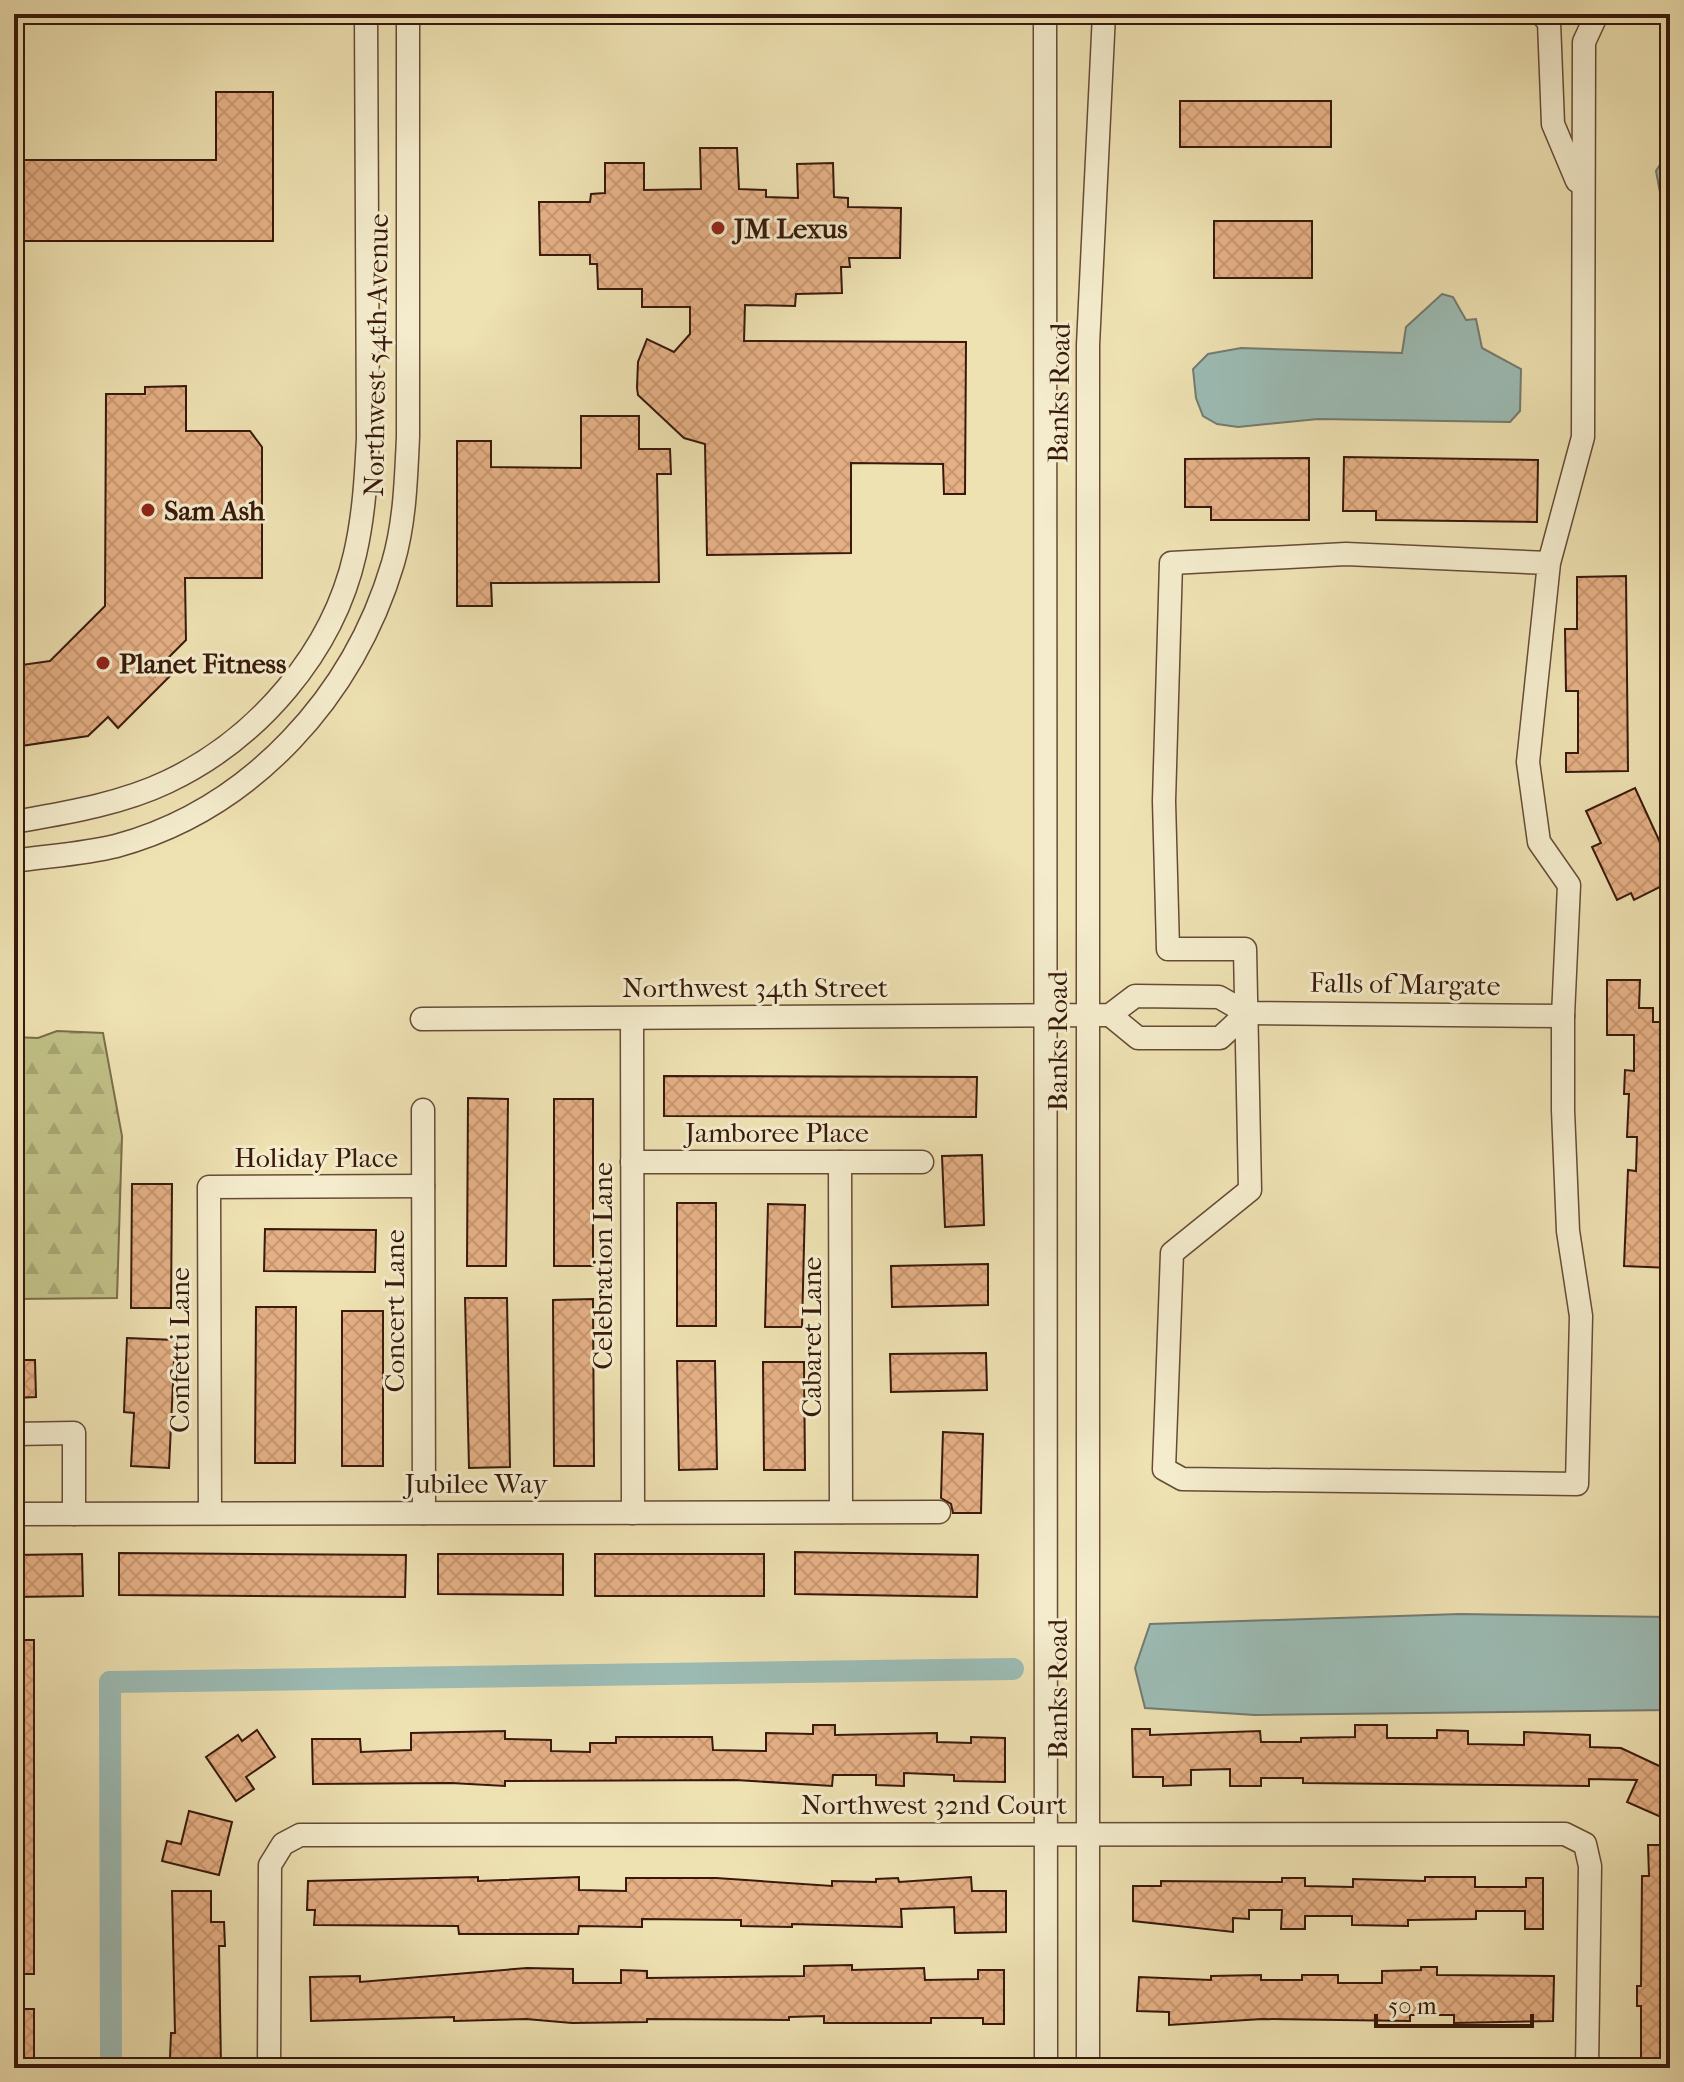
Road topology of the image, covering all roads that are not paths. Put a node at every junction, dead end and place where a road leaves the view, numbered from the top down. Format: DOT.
graph roads {
  1 [pos="366,14"];
  2 [pos="408,14"];
  3 [pos="1045,14"];
  4 [pos="1104,14"];
  5 [pos="1541,14"];
  6 [pos="1597,14"];
  7 [pos="1582,192"];
  8 [pos="1549,563"];
  9 [pos="14,822"];
  10 [pos="14,861"];
  11 [pos="1247,1013"];
  12 [pos="1046,1015"];
  13 [pos="1099,1015"];
  14 [pos="1563,1016"];
  15 [pos="422,1019"];
  16 [pos="632,1019"];
  17 [pos="423,1110"];
  18 [pos="632,1162"];
  19 [pos="840,1162"];
  20 [pos="922,1162"];
  21 [pos="423,1186"];
  22 [pos="209,1187"];
  23 [pos="14,1434"];
  24 [pos="841,1512"];
  25 [pos="939,1512"];
  26 [pos="210,1513"];
  27 [pos="424,1513"];
  28 [pos="633,1513"];
  29 [pos="14,1514"];
  30 [pos="74,1514"];
  31 [pos="1045,1834"];
  32 [pos="1087,1834"];
  33 [pos="269,2068"];
  34 [pos="1046,2068"];
  35 [pos="1088,2068"];
  36 [pos="1587,2068"];
  1 -- 9 [label="street, Northwest 54th Avenue"];
  2 -- 10 [label="street, Northwest 54th Avenue"];
  3 -- 12 [label="street, Banks Road"];
  4 -- 13 [label="street, Banks Road"];
  5 -- 7 [label="street"];
  6 -- 7 [label="street"];
  7 -- 8 [label="street"];
  8 -- 11 [label="street"];
  8 -- 14 [label="street"];
  11 -- 13 [label="street, Falls of Margate"];
  11 -- 13 [label="street"];
  11 -- 14 [label="street, Falls of Margate"];
  11 -- 14 [label="street"];
  12 -- 13 [label="street, Northwest 34th Street"];
  12 -- 16 [label="street, Northwest 34th Street"];
  12 -- 31 [label="street, Banks Road"];
  13 -- 32 [label="street, Banks Road"];
  15 -- 16 [label="street, Northwest 34th Street"];
  16 -- 18 [label="street, Celebration Lane"];
  17 -- 21 [label="street, Concert Lane"];
  18 -- 19 [label="street, Jamboree Place"];
  18 -- 28 [label="street, Celebration Lane"];
  19 -- 20 [label="street, Jamboree Place"];
  19 -- 24 [label="street, Cabaret Lane"];
  21 -- 22 [label="street, Holiday Place"];
  21 -- 27 [label="street, Concert Lane"];
  22 -- 26 [label="street, Confetti Lane"];
  23 -- 30 [label="street"];
  24 -- 25 [label="street, Jubilee Way"];
  24 -- 28 [label="street, Jubilee Way"];
  26 -- 27 [label="street, Jubilee Way"];
  26 -- 30 [label="street, Jubilee Way"];
  27 -- 28 [label="street, Jubilee Way"];
  29 -- 30 [label="street, Jubilee Way"];
  31 -- 32 [label="street, Northwest 32nd Court"];
  31 -- 33 [label="street, Northwest 32nd Court"];
  31 -- 34 [label="street, Banks Road"];
  32 -- 35 [label="street, Banks Road"];
  32 -- 36 [label="street, Northwest 32nd Court"];
}
